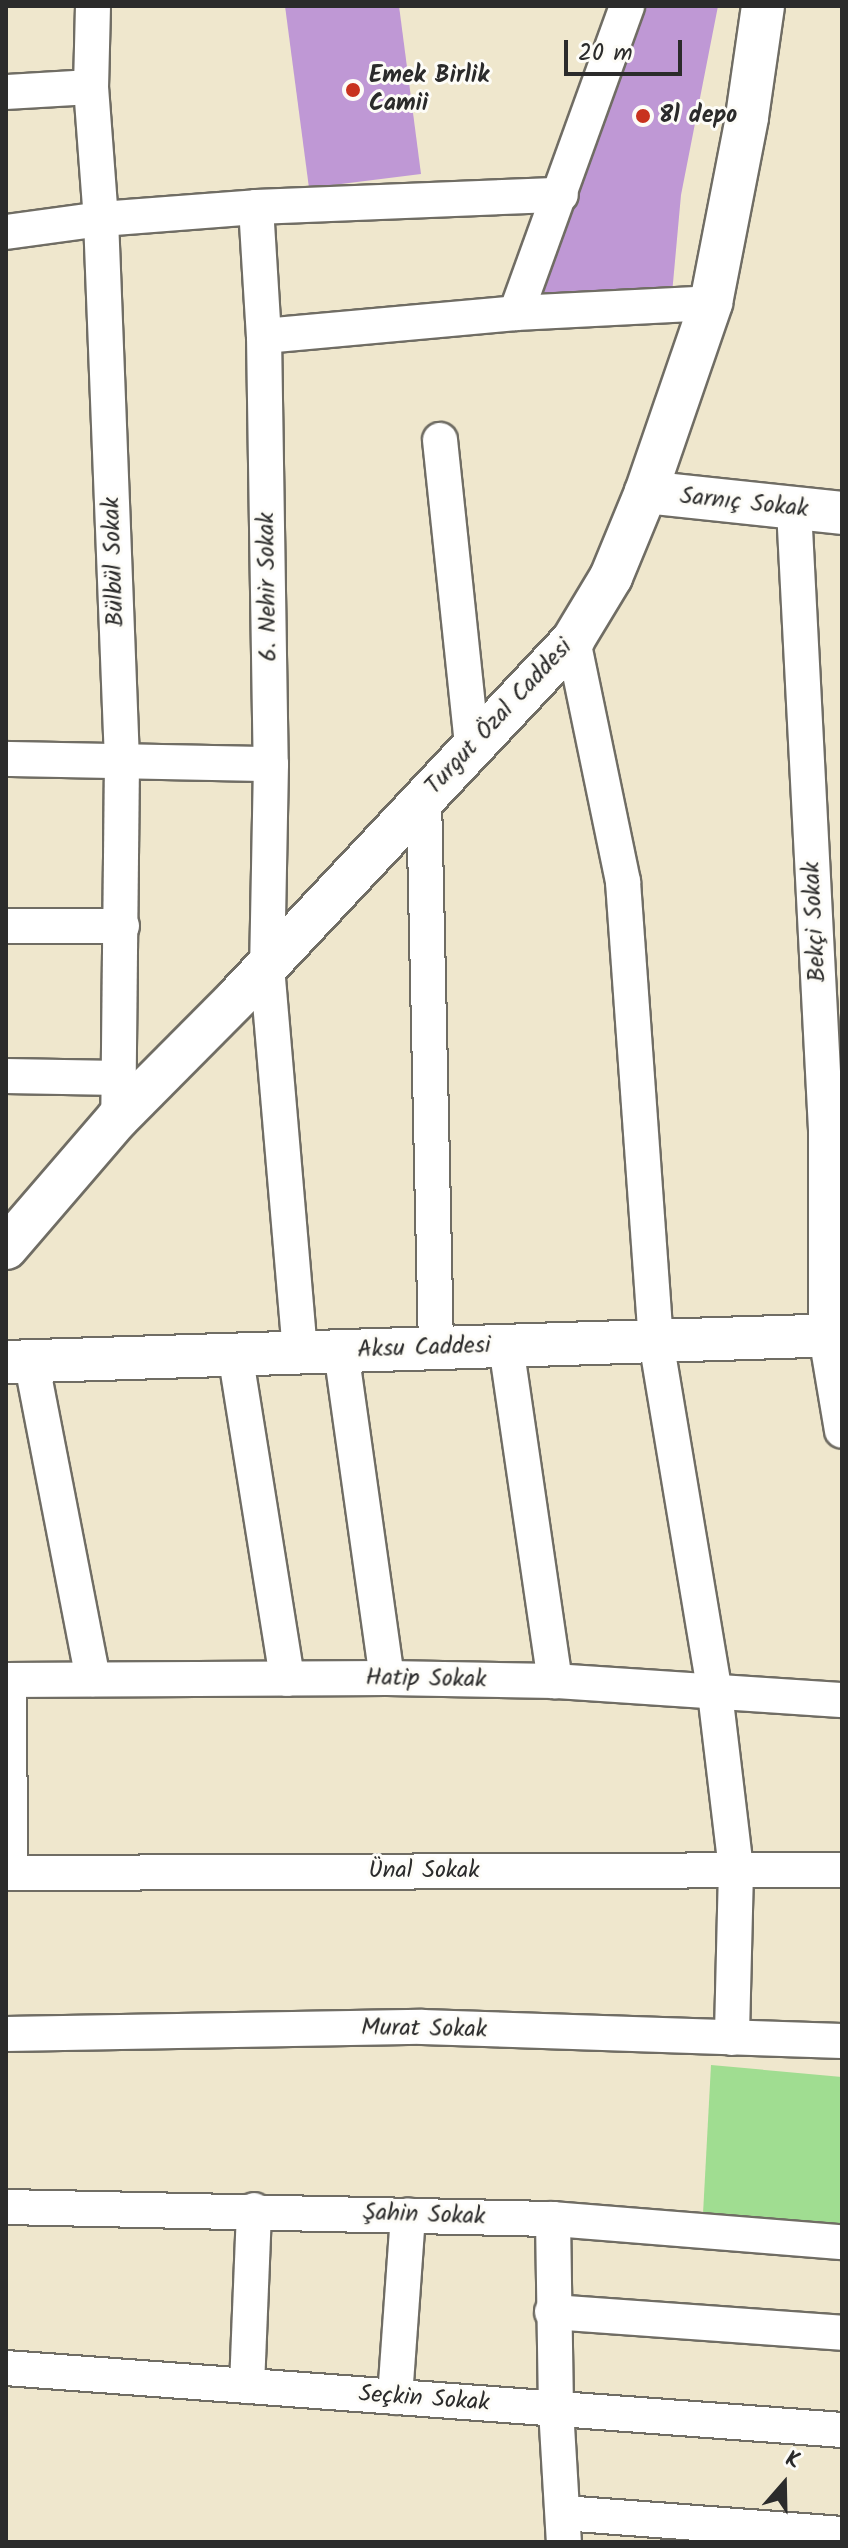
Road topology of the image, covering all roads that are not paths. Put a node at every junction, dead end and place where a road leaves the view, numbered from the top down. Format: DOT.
graph roads {
  1 [pos="93,6"];
  2 [pos="627,6"];
  3 [pos="763,6"];
  4 [pos="91,87"];
  5 [pos="6,92"];
  6 [pos="561,195"];
  7 [pos="256,207"];
  8 [pos="101,219"];
  9 [pos="6,232"];
  10 [pos="711,303"];
  11 [pos="516,313"];
  12 [pos="264,336"];
  13 [pos="440,440"];
  14 [pos="646,492"];
  15 [pos="794,509"];
  16 [pos="842,513"];
  17 [pos="573,640"];
  18 [pos="472,747"];
  19 [pos="6,759"];
  20 [pos="122,761"];
  21 [pos="271,764"];
  22 [pos="424,798"];
  23 [pos="6,926"];
  24 [pos="122,926"];
  25 [pos="267,967"];
  26 [pos="6,1076"];
  27 [pos="120,1078"];
  28 [pos="118,1118"];
  29 [pos="6,1248"];
  30 [pos="834,1336"];
  31 [pos="656,1341"];
  32 [pos="506,1346"];
  33 [pos="436,1348"];
  34 [pos="341,1351"];
  35 [pos="235,1353"];
  36 [pos="300,1353"];
  37 [pos="18,1361"];
  38 [pos="842,1431"];
  39 [pos="387,1678"];
  40 [pos="93,1679"];
  41 [pos="287,1679"];
  42 [pos="7,1680"];
  43 [pos="555,1681"];
  44 [pos="715,1693"];
  45 [pos="842,1700"];
  46 [pos="736,1870"];
  47 [pos="842,1870"];
  48 [pos="8,1873"];
  49 [pos="6,2034"];
  50 [pos="732,2038"];
  51 [pos="842,2041"];
  52 [pos="6,2207"];
  53 [pos="254,2210"];
  54 [pos="408,2215"];
  55 [pos="553,2219"];
  56 [pos="842,2242"];
  57 [pos="552,2312"];
  58 [pos="842,2333"];
  59 [pos="6,2368"];
  60 [pos="247,2386"];
  61 [pos="395,2397"];
  62 [pos="556,2409"];
  63 [pos="842,2430"];
  64 [pos="564,2528"];
  65 [pos="842,2534"];
  66 [pos="781,2536"];
  1 -- 4 [label="street, Bülbül Sokak"];
  2 -- 6 [label="street"];
  3 -- 10 [label="street, Turgut Özal Caddesi"];
  4 -- 5 [label="street"];
  4 -- 8 [label="street, Bülbül Sokak"];
  6 -- 7 [label="street"];
  6 -- 11 [label="street"];
  7 -- 8 [label="street"];
  7 -- 12 [label="street, 6. Nehir Sokak"];
  8 -- 9 [label="street"];
  8 -- 20 [label="street, Bülbül Sokak"];
  10 -- 11 [label="street"];
  10 -- 14 [label="street, Turgut Özal Caddesi"];
  11 -- 12 [label="street"];
  12 -- 21 [label="street, 6. Nehir Sokak"];
  13 -- 18 [label="street"];
  14 -- 15 [label="street, Sarnıç Sokak"];
  14 -- 17 [label="street, Turgut Özal Caddesi"];
  15 -- 16 [label="street, Sarnıç Sokak"];
  15 -- 30 [label="street, Bekçi Sokak"];
  17 -- 18 [label="street, Turgut Özal Caddesi"];
  17 -- 31 [label="street"];
  18 -- 22 [label="street, Turgut Özal Caddesi"];
  19 -- 20 [label="street"];
  20 -- 21 [label="street"];
  20 -- 24 [label="street, Bülbül Sokak"];
  21 -- 25 [label="street, 6. Nehir Sokak"];
  22 -- 25 [label="street, Turgut Özal Caddesi"];
  22 -- 33 [label="street"];
  23 -- 24 [label="street"];
  24 -- 27 [label="street, Bülbül Sokak"];
  25 -- 28 [label="street, Turgut Özal Caddesi"];
  25 -- 36 [label="street, 6. Nehir Sokak"];
  26 -- 27 [label="street"];
  27 -- 28 [label="street, Bülbül Sokak"];
  28 -- 29 [label="street, Turgut Özal Caddesi"];
  30 -- 31 [label="street, Aksu Caddesi"];
  30 -- 38 [label="street, Bekçi Sokak"];
  31 -- 32 [label="street, Aksu Caddesi"];
  31 -- 44 [label="street"];
  32 -- 33 [label="street, Aksu Caddesi"];
  32 -- 43 [label="street"];
  33 -- 34 [label="street, Aksu Caddesi"];
  34 -- 36 [label="street, Aksu Caddesi"];
  34 -- 39 [label="street"];
  35 -- 36 [label="street, Aksu Caddesi"];
  35 -- 37 [label="street, Aksu Caddesi"];
  35 -- 41 [label="street"];
  37 -- 40 [label="street"];
  39 -- 41 [label="street, Hatip Sokak"];
  39 -- 43 [label="street, Hatip Sokak"];
  40 -- 41 [label="street, Hatip Sokak"];
  40 -- 42 [label="street, Hatip Sokak"];
  42 -- 48 [label="street, Hatip Sokak"];
  43 -- 44 [label="street, Hatip Sokak"];
  44 -- 45 [label="street, Hatip Sokak"];
  44 -- 46 [label="street"];
  46 -- 47 [label="street, Ünal Sokak"];
  46 -- 48 [label="street, Ünal Sokak"];
  46 -- 50 [label="street"];
  49 -- 50 [label="street, Murat Sokak"];
  50 -- 51 [label="street, Murat Sokak"];
  52 -- 53 [label="street, Şahin Sokak"];
  53 -- 54 [label="street, Şahin Sokak"];
  53 -- 60 [label="street"];
  54 -- 55 [label="street, Şahin Sokak"];
  54 -- 61 [label="street"];
  55 -- 56 [label="street, Şahin Sokak"];
  55 -- 57 [label="street"];
  57 -- 58 [label="street"];
  57 -- 62 [label="street"];
  59 -- 60 [label="street, Seçkin Sokak"];
  60 -- 61 [label="street, Seçkin Sokak"];
  61 -- 62 [label="street, Seçkin Sokak"];
  62 -- 63 [label="street, Seçkin Sokak"];
  62 -- 64 [label="street"];
  64 -- 66 [label="street"];
  65 -- 66 [label="street"];
}
